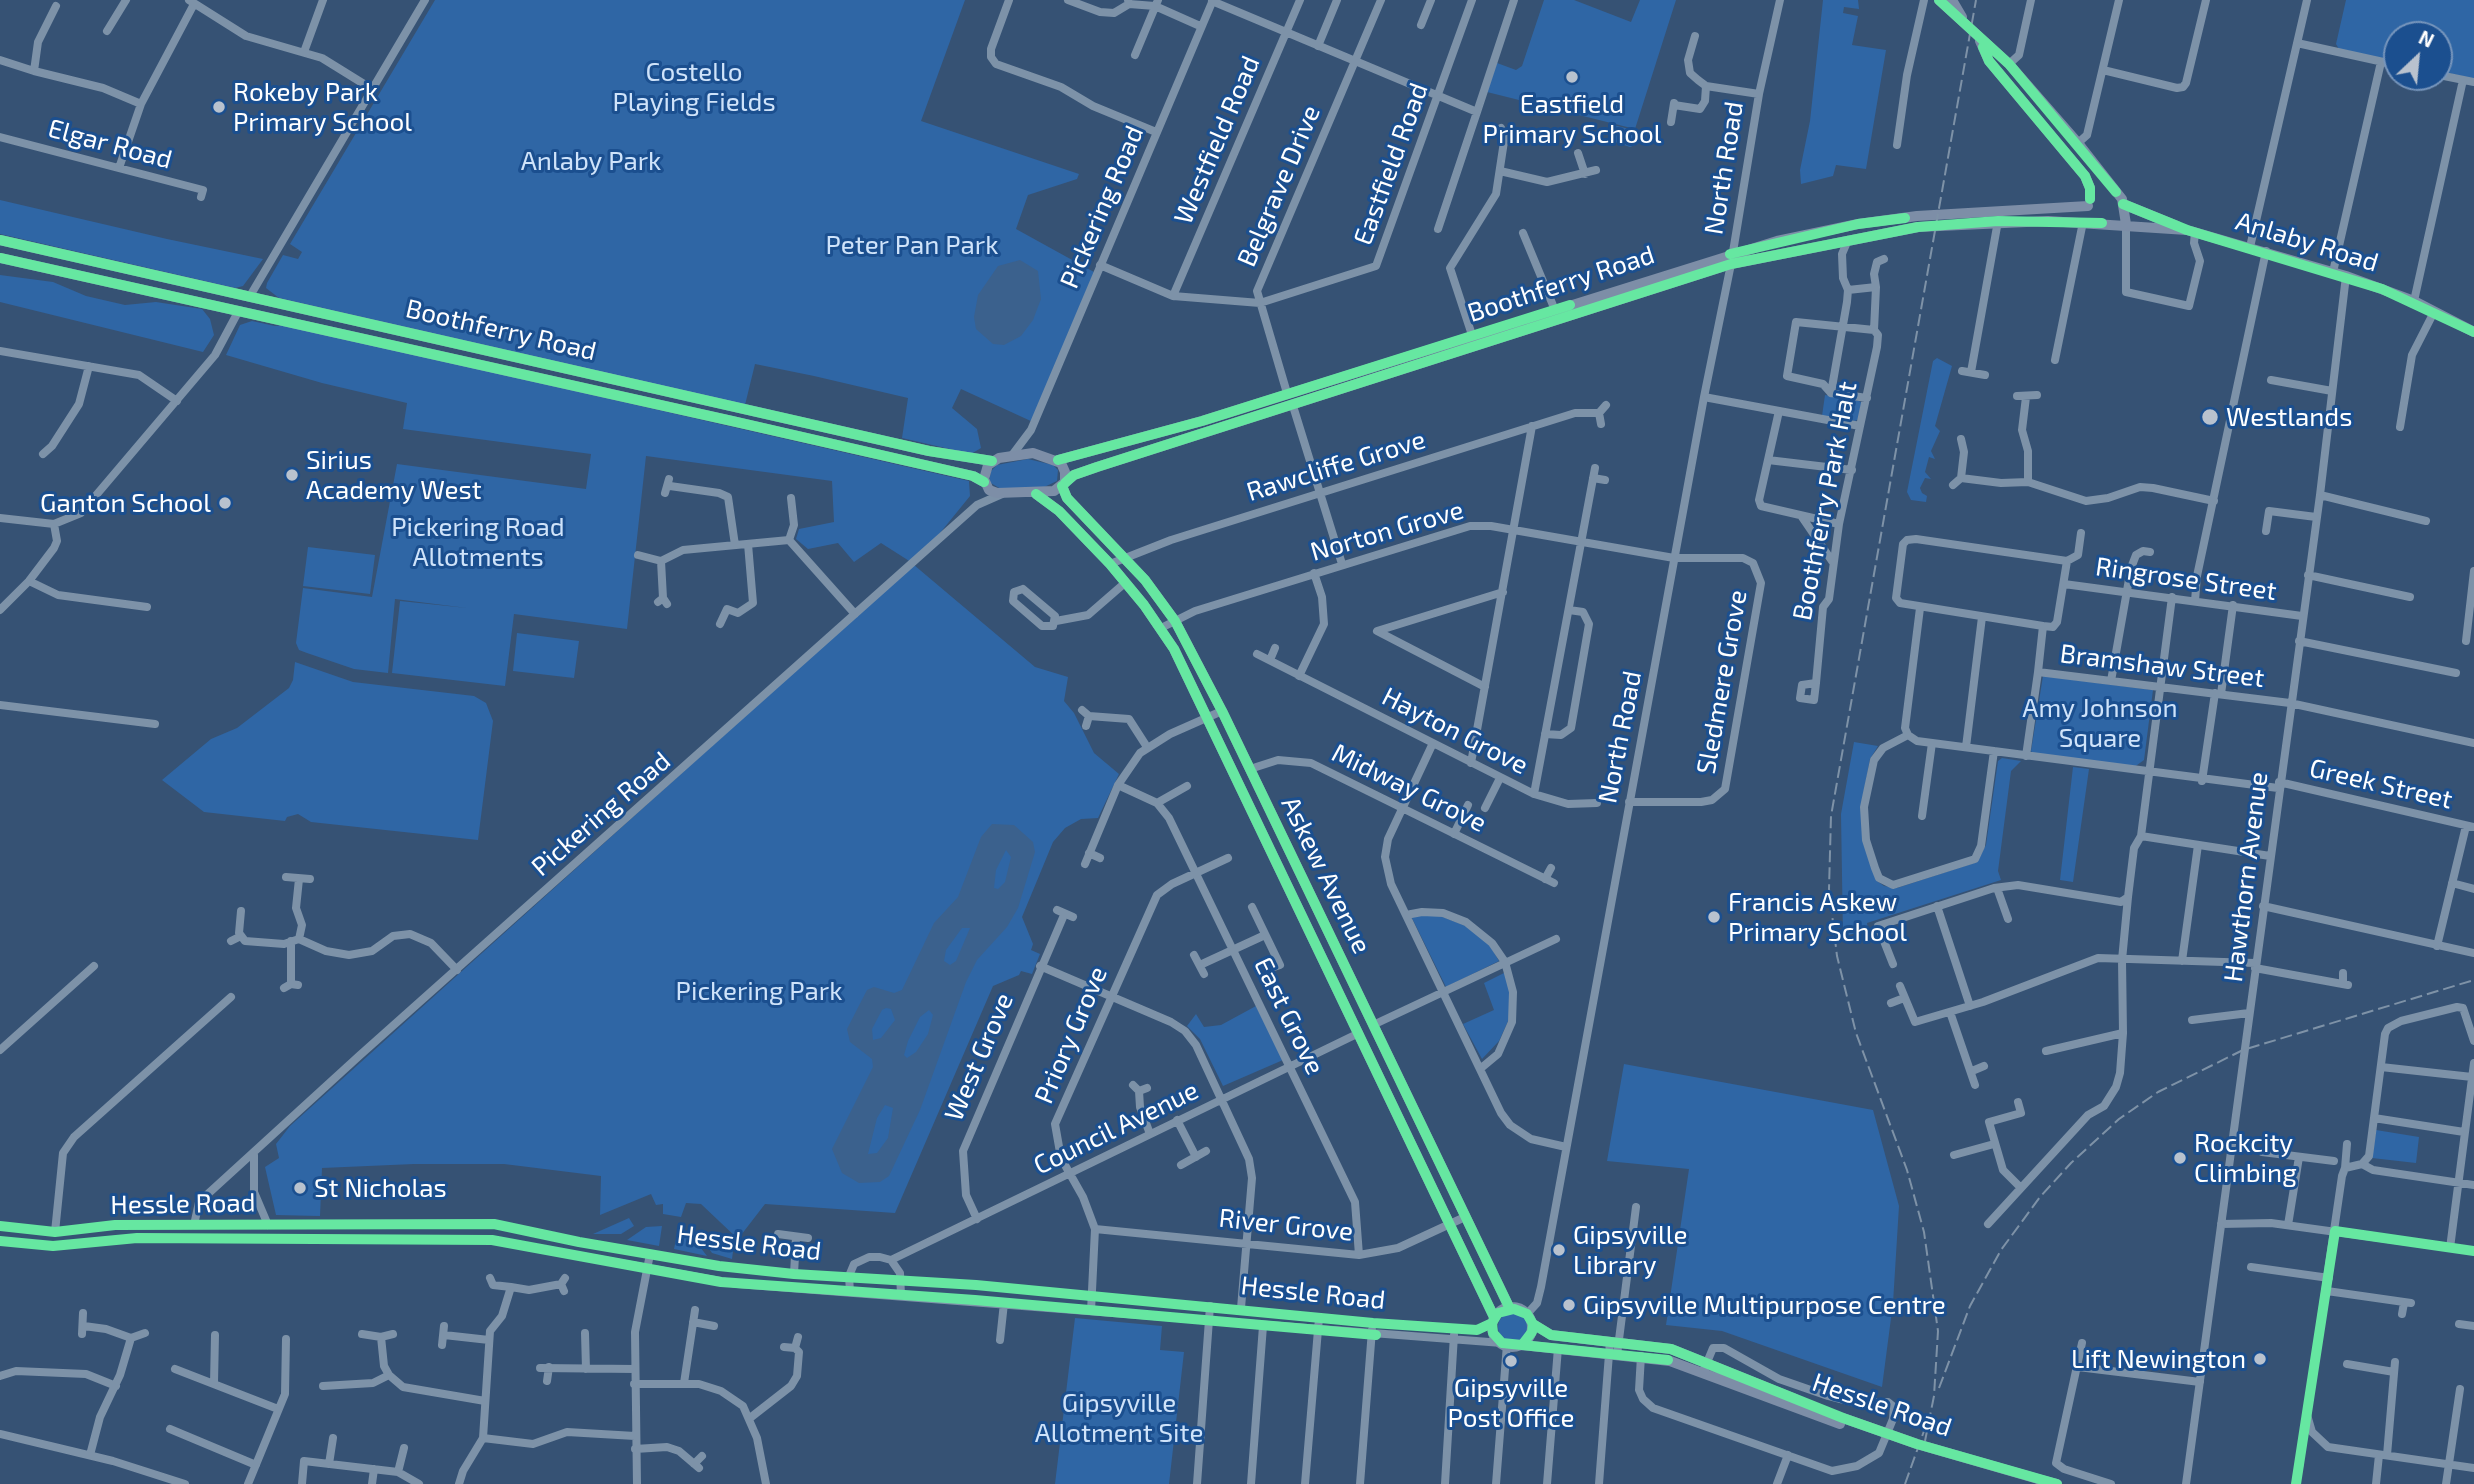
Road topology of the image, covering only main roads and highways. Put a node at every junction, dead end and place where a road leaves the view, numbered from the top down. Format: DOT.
graph roads {
  1 [pos="1939,0"];
  2 [pos="1952,0"];
  3 [pos="1965,24"];
  4 [pos="1979,38"];
  5 [pos="2116,192"];
  6 [pos="2089,203"];
  7 [pos="2123,204"];
  8 [pos="2106,223"];
  9 [pos="2126,224"];
  10 [pos="2191,231"];
  11 [pos="0,240"];
  12 [pos="45,250"];
  13 [pos="0,258"];
  14 [pos="42,268"];
  15 [pos="2474,332"];
  16 [pos="1058,460"];
  17 [pos="992,461"];
  18 [pos="985,484"];
  19 [pos="1063,484"];
  20 [pos="1036,494"];
  21 [pos="1280,834"];
  22 [pos="1267,839"];
  23 [pos="1510,1309"];
  24 [pos="1493,1320"];
  25 [pos="1533,1324"];
  26 [pos="1521,1345"];
  27 [pos="1705,1368"];
  28 [pos="2036,1482"];
  29 [pos="2057,1484"];
  1 -- 3 [label="main road"];
  2 -- 3 [label="main road"];
  3 -- 4 [label="main road"];
  4 -- 5 [label="main road"];
  4 -- 6 [label="main road"];
  5 -- 6 [label="main road"];
  5 -- 7 [label="main road"];
  6 -- 8 [label="main road"];
  6 -- 16 [label="main road, Boothferry Road"];
  7 -- 8 [label="main road"];
  7 -- 9 [label="main road"];
  7 -- 10 [label="main road, Anlaby Road"];
  8 -- 9 [label="main road, Anlaby Road"];
  8 -- 19 [label="main road, Boothferry Road"];
  9 -- 10 [label="main road, Anlaby Road"];
  10 -- 15 [label="main road, Anlaby Road"];
  11 -- 12 [label="main road, Boothferry Road"];
  12 -- 14 [label="main road"];
  12 -- 17 [label="main road, Boothferry Road"];
  13 -- 14 [label="main road, Boothferry Road"];
  14 -- 18 [label="main road, Boothferry Road"];
  16 -- 17 [label="main road"];
  16 -- 19 [label="main road, Askew Avenue"];
  17 -- 18 [label="main road"];
  18 -- 20 [label="main road, Boothferry Road"];
  19 -- 20 [label="main road, Boothferry Road"];
  19 -- 21 [label="main road, Askew Avenue"];
  20 -- 22 [label="main road, Askew Avenue"];
  21 -- 22 [label="main road"];
  21 -- 23 [label="main road, Askew Avenue"];
  22 -- 24 [label="main road, Askew Avenue"];
  23 -- 24 [label="main road"];
  23 -- 25 [label="main road"];
  24 -- 26 [label="main road"];
  25 -- 26 [label="main road"];
  25 -- 27 [label="main road, Hessle Road"];
  26 -- 27 [label="main road, Hessle Road"];
  27 -- 28 [label="main road, Hessle Road, bridge"];
  28 -- 29 [label="main road, Hessle Road"];
}
